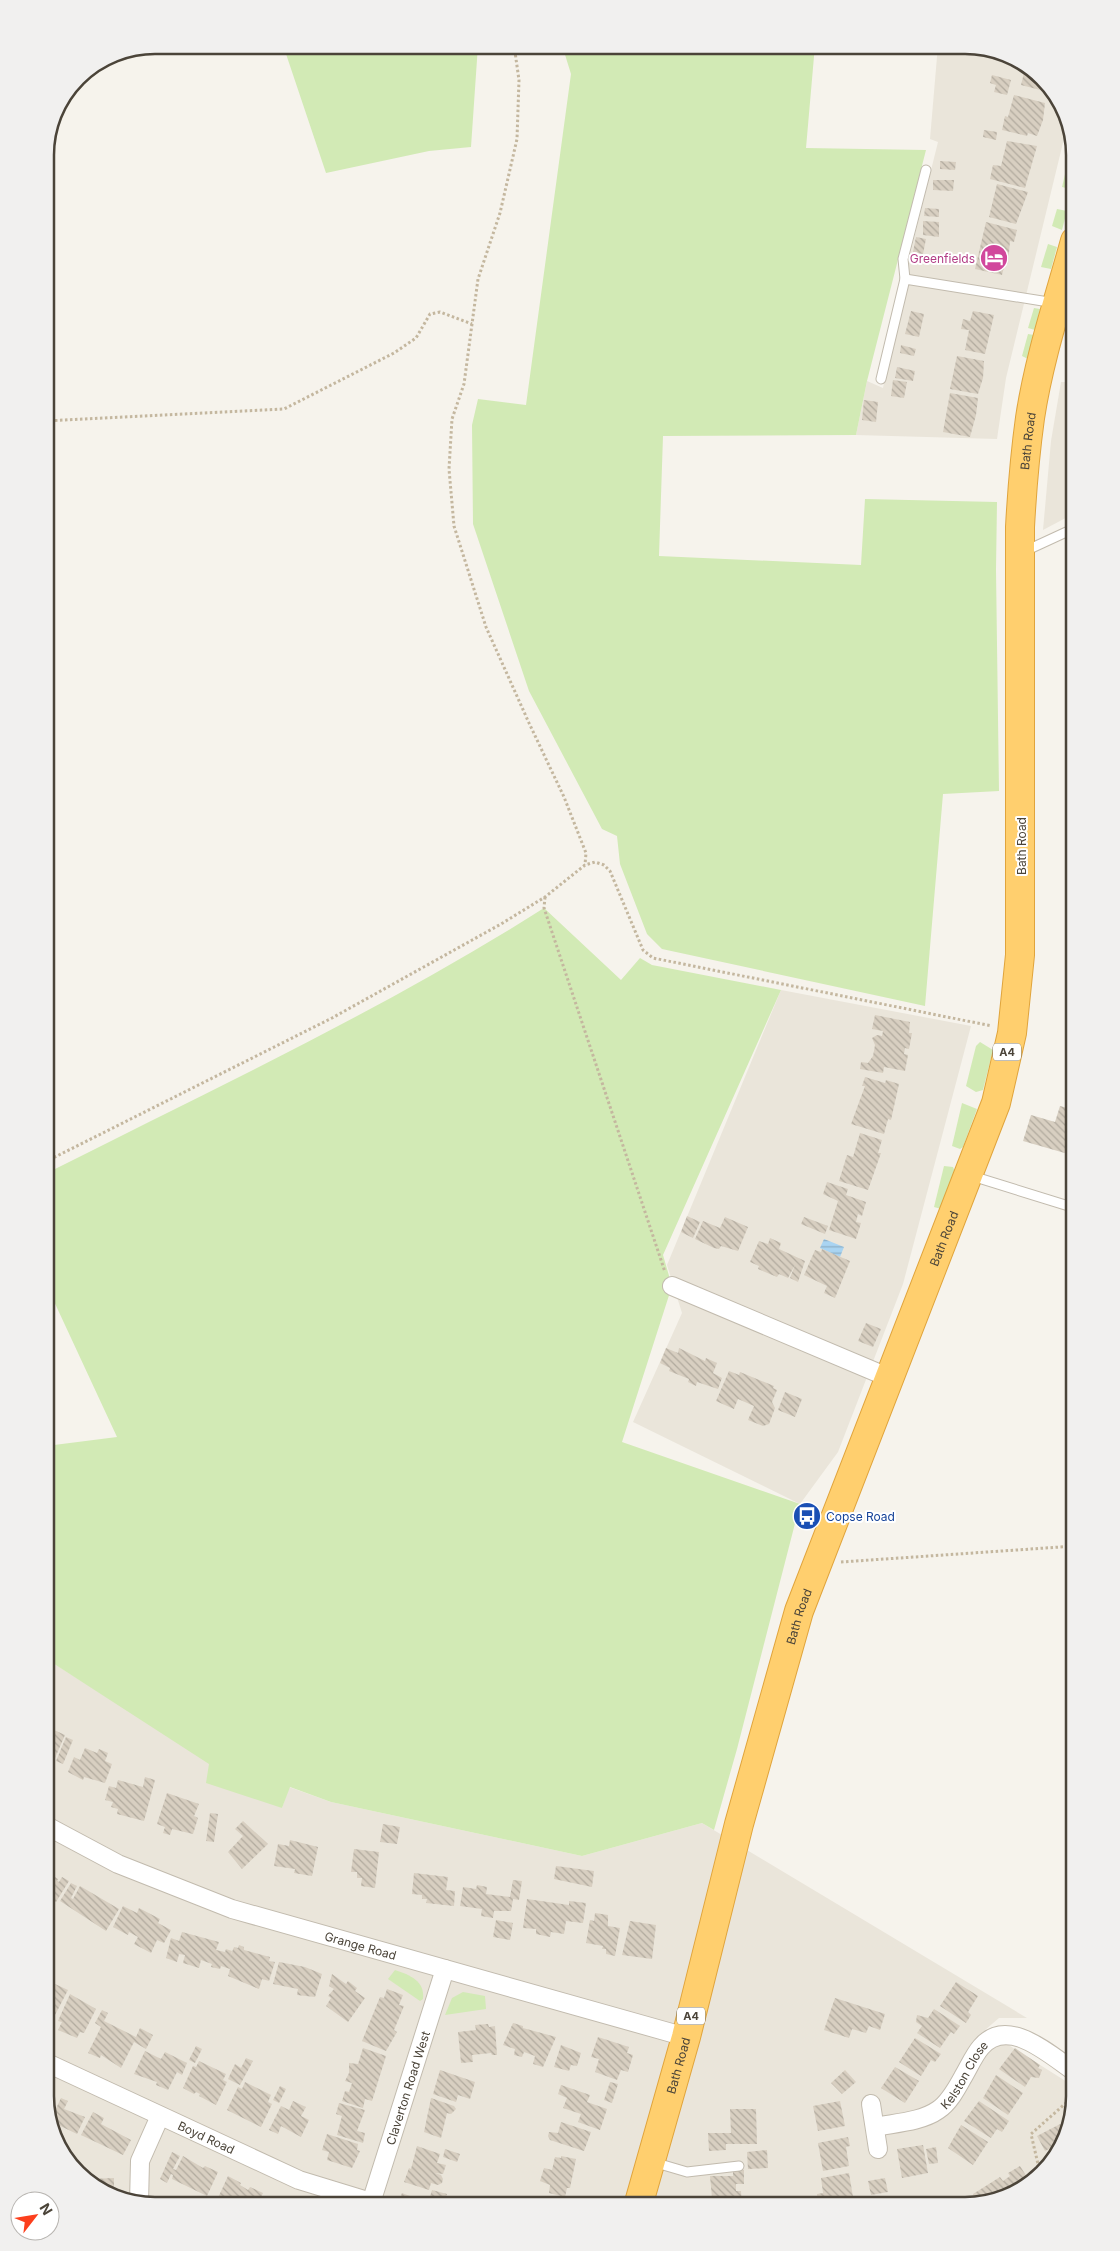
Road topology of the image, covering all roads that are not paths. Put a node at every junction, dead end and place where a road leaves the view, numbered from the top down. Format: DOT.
graph roads {
  1 [pos="926,170"];
  2 [pos="1066,272"];
  3 [pos="905,279"];
  4 [pos="1057,304"];
  5 [pos="881,379"];
  6 [pos="1066,532"];
  7 [pos="1020,553"];
  8 [pos="969,1175"];
  9 [pos="1066,1205"];
  10 [pos="672,1286"];
  11 [pos="890,1378"];
  12 [pos="54,1830"];
  13 [pos="445,1969"];
  14 [pos="686,2037"];
  15 [pos="54,2066"];
  16 [pos="1066,2066"];
  17 [pos="871,2104"];
  18 [pos="160,2116"];
  19 [pos="874,2127"];
  20 [pos="878,2149"];
  21 [pos="651,2161"];
  22 [pos="739,2166"];
  23 [pos="139,2196"];
  24 [pos="349,2197"];
  25 [pos="372,2197"];
  26 [pos="641,2197"];
  1 -- 3 [label="lane"];
  2 -- 4 [label="highway, Bath Road / A4"];
  3 -- 4 [label="lane"];
  3 -- 5 [label="lane"];
  4 -- 7 [label="highway, Bath Road / A4"];
  6 -- 7 [label="lane"];
  7 -- 8 [label="highway, Bath Road / A4"];
  8 -- 9 [label="lane"];
  8 -- 11 [label="highway, Bath Road / A4"];
  10 -- 11 [label="street"];
  11 -- 14 [label="highway, Bath Road / A4"];
  12 -- 13 [label="street, Grange Road"];
  13 -- 14 [label="street, Grange Road"];
  13 -- 25 [label="street, Claverton Road West"];
  14 -- 21 [label="highway, Bath Road / A4"];
  15 -- 18 [label="street, Boyd Road"];
  16 -- 19 [label="street, Kelston Close"];
  17 -- 19 [label="street"];
  18 -- 23 [label="street"];
  18 -- 24 [label="street, Boyd Road"];
  19 -- 20 [label="street"];
  21 -- 22 [label="lane"];
  21 -- 26 [label="highway, Bath Road / A4"];
}
